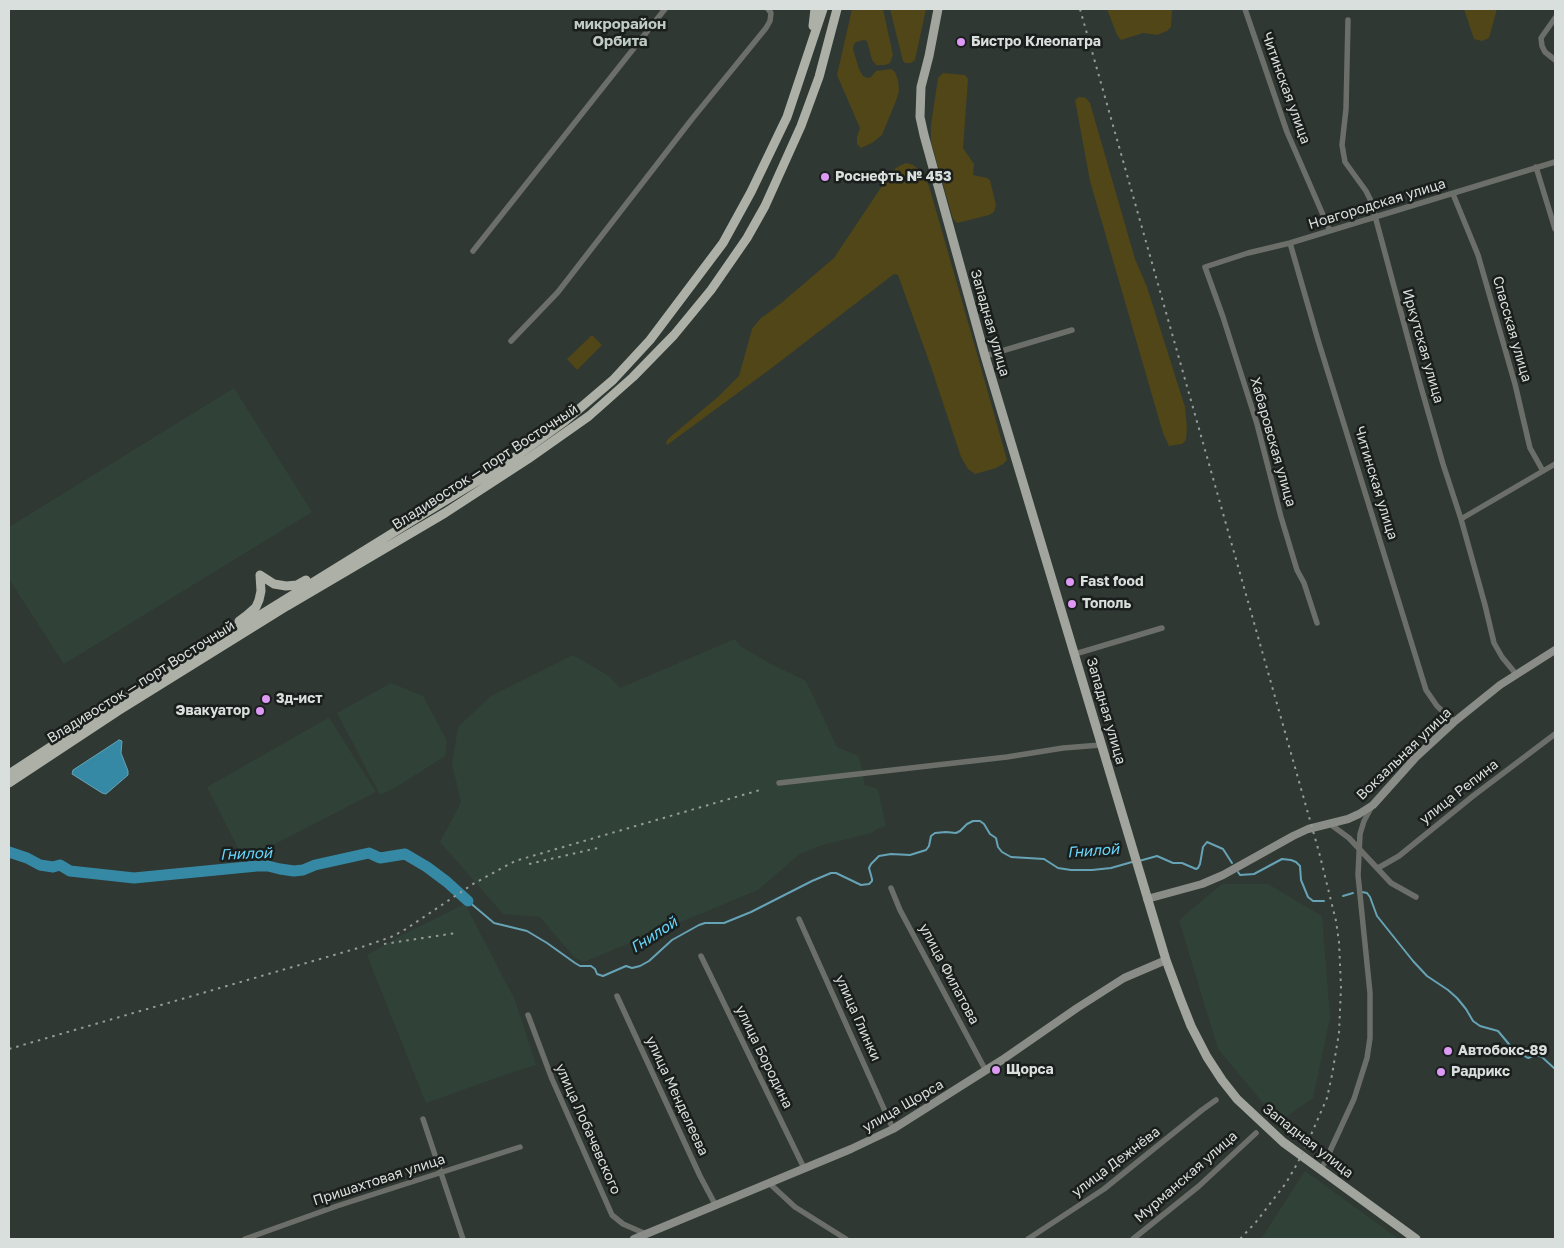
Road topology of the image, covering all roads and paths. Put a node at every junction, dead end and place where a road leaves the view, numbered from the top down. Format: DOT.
graph roads {
  1 [pos="666,9"];
  2 [pos="768,9"];
  3 [pos="823,9"];
  4 [pos="837,9"];
  5 [pos="938,9"];
  6 [pos="1245,9"];
  7 [pos="814,11"];
  8 [pos="1555,18"];
  9 [pos="1348,20"];
  10 [pos="807,58"];
  11 [pos="1555,60"];
  12 [pos="1555,162"];
  13 [pos="1536,167"];
  14 [pos="1453,194"];
  15 [pos="1375,217"];
  16 [pos="1555,229"];
  17 [pos="1330,230"];
  18 [pos="1290,243"];
  19 [pos="473,250"];
  20 [pos="1205,266"];
  21 [pos="1072,330"];
  22 [pos="511,341"];
  23 [pos="985,356"];
  24 [pos="1555,464"];
  25 [pos="1543,471"];
  26 [pos="1461,519"];
  27 [pos="360,553"];
  28 [pos="1317,623"];
  29 [pos="1162,628"];
  30 [pos="1555,650"];
  31 [pos="1075,654"];
  32 [pos="192,656"];
  33 [pos="1516,674"];
  34 [pos="1454,722"];
  35 [pos="1555,734"];
  36 [pos="1101,745"];
  37 [pos="9,774"];
  38 [pos="9,783"];
  39 [pos="779,783"];
  40 [pos="1373,804"];
  41 [pos="1330,824"];
  42 [pos="1358,848"];
  43 [pos="1378,868"];
  44 [pos="891,888"];
  45 [pos="1416,897"];
  46 [pos="1147,899"];
  47 [pos="800,918"];
  48 [pos="701,956"];
  49 [pos="1166,960"];
  50 [pos="617,996"];
  51 [pos="528,1015"];
  52 [pos="986,1071"];
  53 [pos="1216,1100"];
  54 [pos="423,1119"];
  55 [pos="893,1128"];
  56 [pos="1256,1132"];
  57 [pos="520,1147"];
  58 [pos="1324,1164"];
  59 [pos="804,1168"];
  60 [pos="440,1173"];
  61 [pos="768,1183"];
  62 [pos="716,1206"];
  63 [pos="646,1234"];
  64 [pos="246,1239"];
  65 [pos="463,1239"];
  66 [pos="634,1239"];
  67 [pos="846,1239"];
  68 [pos="1028,1239"];
  69 [pos="1133,1239"];
  70 [pos="1416,1239"];
  1 -- 19 [label="street"];
  2 -- 22 [label="street"];
  3 -- 10 [label="highway, Владивосток — порт Восточный"];
  4 -- 38 [label="highway, Владивосток — порт Восточный"];
  5 -- 23 [label="main road, Западная улица"];
  6 -- 17 [label="street, Читинская улица"];
  7 -- 10 [label="highway"];
  8 -- 11 [label="street"];
  9 -- 15 [label="street, Иркутская улица"];
  10 -- 27 [label="highway, Владивосток — порт Восточный"];
  12 -- 13 [label="street, Новгородская улица"];
  13 -- 14 [label="street, Новгородская улица"];
  13 -- 16 [label="street"];
  14 -- 15 [label="street, Новгородская улица"];
  14 -- 25 [label="street, Спасская улица"];
  15 -- 17 [label="street, Новгородская улица"];
  15 -- 26 [label="street, Иркутская улица"];
  17 -- 18 [label="street, Новгородская улица"];
  18 -- 20 [label="street, Новгородская улица"];
  18 -- 34 [label="street, Читинская улица"];
  20 -- 28 [label="street, Хабаровская улица"];
  21 -- 23 [label="street"];
  23 -- 31 [label="main road, Западная улица"];
  24 -- 25 [label="street"];
  25 -- 26 [label="street"];
  26 -- 33 [label="street, Иркутская улица"];
  27 -- 32 [label="highway, Владивосток — порт Восточный"];
  27 -- 32 [label="highway"];
  29 -- 31 [label="street"];
  30 -- 33 [label="main road, Вокзальная улица"];
  31 -- 36 [label="main road, Западная улица"];
  32 -- 37 [label="highway, Владивосток — порт Восточный"];
  33 -- 34 [label="main road, Вокзальная улица"];
  34 -- 40 [label="main road, Вокзальная улица"];
  35 -- 43 [label="street, улица Репина"];
  36 -- 39 [label="street"];
  36 -- 46 [label="main road, Западная улица"];
  40 -- 41 [label="main road, Вокзальная улица"];
  40 -- 42 [label="street"];
  41 -- 42 [label="street"];
  41 -- 46 [label="main road, Вокзальная улица"];
  42 -- 43 [label="street"];
  42 -- 58 [label="street"];
  43 -- 45 [label="street"];
  44 -- 52 [label="street, улица Филатова"];
  46 -- 49 [label="main road, Западная улица"];
  47 -- 55 [label="street, улица Глинки"];
  48 -- 59 [label="street, улица Бородина"];
  49 -- 52 [label="main road, улица Щорса"];
  49 -- 70 [label="main road, Западная улица"];
  50 -- 62 [label="street, улица Менделеева"];
  51 -- 63 [label="street, улица Лобачевского"];
  52 -- 55 [label="main road, улица Щорса"];
  53 -- 68 [label="street, улица Дежнёва"];
  54 -- 60 [label="street"];
  55 -- 59 [label="main road, улица Щорса"];
  56 -- 69 [label="street, Мурманская улица"];
  57 -- 60 [label="street, Пришахтовая улица"];
  59 -- 61 [label="main road, улица Щорса"];
  60 -- 64 [label="street, Пришахтовая улица"];
  60 -- 65 [label="street"];
  61 -- 62 [label="main road, улица Щорса"];
  61 -- 67 [label="street"];
  62 -- 63 [label="main road, улица Щорса"];
  63 -- 66 [label="main road, улица Щорса"];
}
